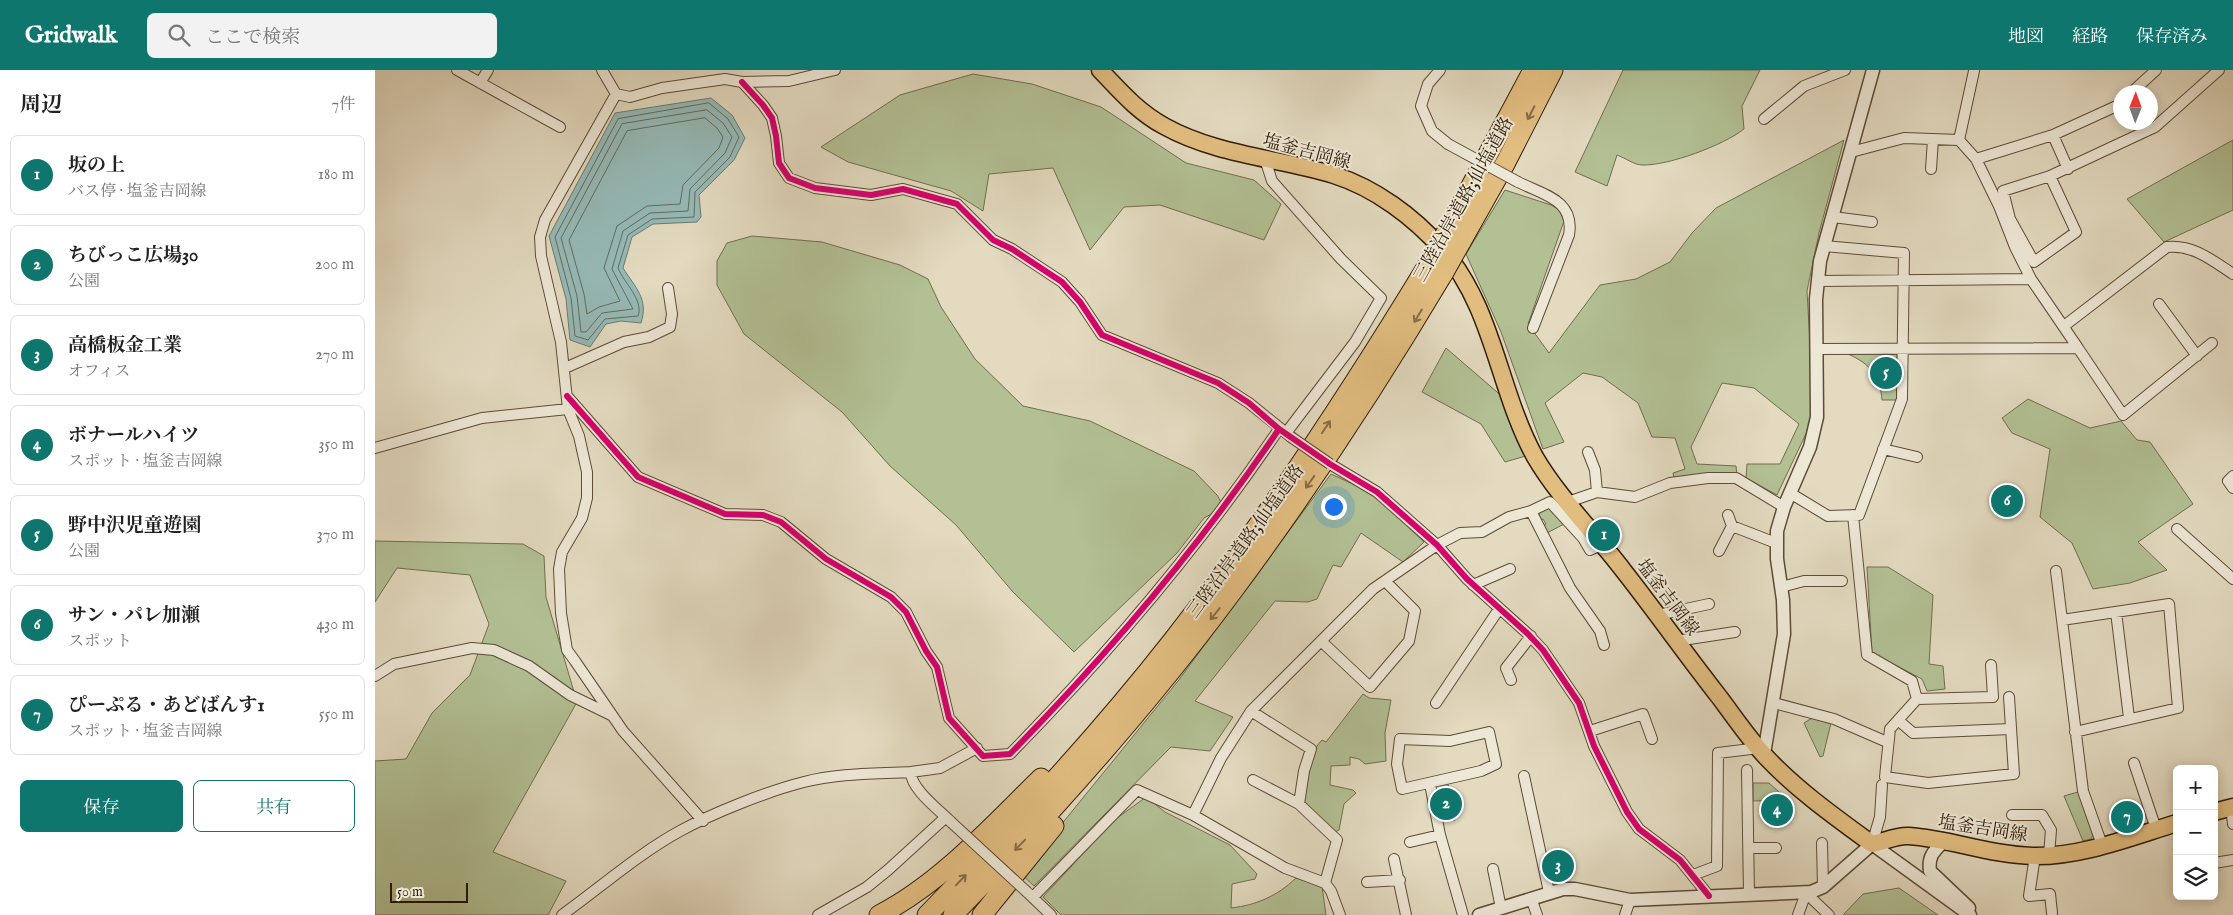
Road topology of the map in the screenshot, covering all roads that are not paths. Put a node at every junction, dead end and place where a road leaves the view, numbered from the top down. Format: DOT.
graph roads {
  1 [pos="457,70"];
  2 [pos="488,70"];
  3 [pos="601,70"];
  4 [pos="835,70"];
  5 [pos="1100,70"];
  6 [pos="1440,70"];
  7 [pos="1533,70"];
  8 [pos="1553,70"];
  9 [pos="1845,70"];
  10 [pos="1873,70"];
  11 [pos="2156,70"];
  12 [pos="2219,70"];
  13 [pos="1974,72"];
  14 [pos="742,82"];
  15 [pos="480,83"];
  16 [pos="2140,85"];
  17 [pos="616,94"];
  18 [pos="2113,108"];
  19 [pos="1763,119"];
  20 [pos="560,127"];
  21 [pos="2053,135"];
  22 [pos="1933,139"];
  23 [pos="1959,140"];
  24 [pos="1851,152"];
  25 [pos="1265,159"];
  26 [pos="1975,159"];
  27 [pos="1931,169"];
  28 [pos="2068,169"];
  29 [pos="2050,176"];
  30 [pos="1833,217"];
  31 [pos="1872,222"];
  32 [pos="1454,237"];
  33 [pos="1824,246"];
  34 [pos="2233,274"];
  35 [pos="2031,279"];
  36 [pos="1902,280"];
  37 [pos="1818,281"];
  38 [pos="668,288"];
  39 [pos="2159,304"];
  40 [pos="2064,326"];
  41 [pos="1533,328"];
  42 [pos="2213,343"];
  43 [pos="2078,348"];
  44 [pos="1902,349"];
  45 [pos="1817,350"];
  46 [pos="2197,356"];
  47 [pos="565,368"];
  48 [pos="567,396"];
  49 [pos="568,409"];
  50 [pos="1285,433"];
  51 [pos="375,448"];
  52 [pos="1883,449"];
  53 [pos="1588,452"];
  54 [pos="1917,457"];
  55 [pos="2233,476"];
  56 [pos="2233,488"];
  57 [pos="1597,492"];
  58 [pos="1790,493"];
  59 [pos="1568,502"];
  60 [pos="1784,507"];
  61 [pos="1531,510"];
  62 [pos="1728,515"];
  63 [pos="1853,516"];
  64 [pos="1732,526"];
  65 [pos="2177,528"];
  66 [pos="1776,543"];
  67 [pos="1604,544"];
  68 [pos="1437,545"];
  69 [pos="1719,551"];
  70 [pos="1510,569"];
  71 [pos="2056,570"];
  72 [pos="2233,579"];
  73 [pos="1385,581"];
  74 [pos="1842,581"];
  75 [pos="1473,586"];
  76 [pos="1781,587"];
  77 [pos="1709,604"];
  78 [pos="1499,609"];
  79 [pos="2116,612"];
  80 [pos="1658,615"];
  81 [pos="2062,620"];
  82 [pos="1735,632"];
  83 [pos="1531,636"];
  84 [pos="1321,641"];
  85 [pos="1676,641"];
  86 [pos="1181,643"];
  87 [pos="1604,645"];
  88 [pos="1991,664"];
  89 [pos="375,676"];
  90 [pos="1511,680"];
  91 [pos="2009,697"];
  92 [pos="1917,698"];
  93 [pos="1436,703"];
  94 [pos="1774,703"];
  95 [pos="1251,711"];
  96 [pos="613,716"];
  97 [pos="2129,718"];
  98 [pos="1898,720"];
  99 [pos="2011,728"];
  100 [pos="1590,730"];
  101 [pos="2075,732"];
  102 [pos="1652,739"];
  103 [pos="1887,742"];
  104 [pos="977,748"];
  105 [pos="1761,751"];
  106 [pos="2134,763"];
  107 [pos="1747,770"];
  108 [pos="911,772"];
  109 [pos="1524,776"];
  110 [pos="1253,780"];
  111 [pos="1430,784"];
  112 [pos="1882,785"];
  113 [pos="1299,804"];
  114 [pos="2232,807"];
  115 [pos="2218,811"];
  116 [pos="2012,814"];
  117 [pos="1193,816"];
  118 [pos="949,819"];
  119 [pos="703,821"];
  120 [pos="2173,824"];
  121 [pos="2233,824"];
  122 [pos="2156,829"];
  123 [pos="1440,835"];
  124 [pos="1410,842"];
  125 [pos="1822,842"];
  126 [pos="1942,842"];
  127 [pos="1872,844"];
  128 [pos="2102,845"];
  129 [pos="1749,848"];
  130 [pos="1776,848"];
  131 [pos="2042,855"];
  132 [pos="1394,858"];
  133 [pos="2233,860"];
  134 [pos="2218,862"];
  135 [pos="1493,869"];
  136 [pos="1693,875"];
  137 [pos="1400,880"];
  138 [pos="1367,882"];
  139 [pos="1325,883"];
  140 [pos="1823,887"];
  141 [pos="1549,892"];
  142 [pos="1806,893"];
  143 [pos="1030,895"];
  144 [pos="1749,895"];
  145 [pos="1709,896"];
  146 [pos="1531,898"];
  147 [pos="1630,900"];
  148 [pos="1501,908"];
  149 [pos="2052,913"];
  150 [pos="562,915"];
  151 [pos="818,915"];
  152 [pos="879,915"];
  153 [pos="927,915"];
  154 [pos="953,915"];
  155 [pos="982,915"];
  156 [pos="1051,915"];
  157 [pos="1340,915"];
  158 [pos="1406,915"];
  159 [pos="1463,915"];
  160 [pos="1479,915"];
  161 [pos="1537,915"];
  162 [pos="1625,915"];
  163 [pos="1798,915"];
  164 [pos="1829,915"];
  165 [pos="1970,915"];
  166 [pos="1976,915"];
  1 -- 15 [label="street"];
  2 -- 15 [label="street"];
  3 -- 17 [label="street"];
  4 -- 14 [label="street"];
  5 -- 25 [label="main road, 塩釜吉岡線"];
  6 -- 41 [label="street, bridge"];
  7 -- 32 [label="highway, 三陸沿岸道路;仙塩道路"];
  8 -- 32 [label="highway, 三陸沿岸道路;仙塩道路, one-way"];
  9 -- 19 [label="street"];
  10 -- 24 [label="street"];
  11 -- 16 [label="street"];
  12 -- 28 [label="street"];
  13 -- 23 [label="street"];
  14 -- 17 [label="street"];
  14 -- 50 [label="street"];
  15 -- 20 [label="street"];
  17 -- 47 [label="street"];
  18 -- 21 [label="street"];
  21 -- 26 [label="street"];
  21 -- 28 [label="street"];
  22 -- 23 [label="street"];
  22 -- 24 [label="street"];
  22 -- 27 [label="street"];
  23 -- 26 [label="street"];
  24 -- 30 [label="street"];
  25 -- 50 [label="street"];
  25 -- 59 [label="main road, 塩釜吉岡線"];
  26 -- 35 [label="street"];
  28 -- 29 [label="street"];
  29 -- 29 [label="street"];
  30 -- 31 [label="street"];
  30 -- 33 [label="street"];
  32 -- 86 [label="highway, 三陸沿岸道路;仙塩道路, bridge"];
  33 -- 36 [label="street"];
  33 -- 37 [label="street"];
  34 -- 40 [label="street"];
  35 -- 36 [label="street"];
  35 -- 40 [label="street"];
  36 -- 37 [label="street"];
  36 -- 44 [label="street"];
  37 -- 45 [label="street"];
  38 -- 47 [label="street"];
  39 -- 46 [label="street"];
  40 -- 43 [label="street"];
  42 -- 46 [label="street"];
  43 -- 44 [label="street"];
  43 -- 46 [label="street"];
  44 -- 45 [label="street"];
  44 -- 52 [label="street"];
  45 -- 58 [label="street"];
  47 -- 48 [label="street"];
  48 -- 49 [label="street"];
  48 -- 104 [label="street"];
  49 -- 51 [label="street"];
  49 -- 96 [label="street"];
  50 -- 68 [label="street, bridge"];
  50 -- 104 [label="street"];
  52 -- 54 [label="street"];
  52 -- 63 [label="street"];
  53 -- 57 [label="street"];
  55 -- 56 [label="street"];
  57 -- 59 [label="street"];
  57 -- 60 [label="street"];
  58 -- 60 [label="street"];
  58 -- 63 [label="street"];
  59 -- 67 [label="main road, 塩釜吉岡線"];
  60 -- 66 [label="street"];
  61 -- 67 [label="street"];
  61 -- 68 [label="street"];
  61 -- 87 [label="street"];
  62 -- 64 [label="street"];
  63 -- 92 [label="street"];
  64 -- 66 [label="street"];
  64 -- 69 [label="street"];
  65 -- 72 [label="street"];
  66 -- 76 [label="street"];
  67 -- 80 [label="main road, 塩釜吉岡線"];
  68 -- 73 [label="street"];
  68 -- 75 [label="street"];
  70 -- 75 [label="street"];
  71 -- 81 [label="street"];
  73 -- 84 [label="street"];
  73 -- 84 [label="street"];
  74 -- 76 [label="street"];
  75 -- 78 [label="street"];
  76 -- 94 [label="street"];
  77 -- 80 [label="street"];
  78 -- 83 [label="street"];
  78 -- 93 [label="street"];
  79 -- 81 [label="street"];
  79 -- 97 [label="street"];
  79 -- 97 [label="street"];
  80 -- 85 [label="main road, 塩釜吉岡線"];
  81 -- 101 [label="street"];
  82 -- 85 [label="street"];
  83 -- 90 [label="street"];
  83 -- 100 [label="street"];
  84 -- 95 [label="street"];
  85 -- 105 [label="main road, 塩釜吉岡線"];
  86 -- 152 [label="highway"];
  153 -- 86 [label="highway, 三陸沿岸道路;仙塩道路, one-way"];
  86 -- 154 [label="highway, 三陸沿岸道路;仙塩道路, one-way"];
  86 -- 155 [label="highway"];
  88 -- 92 [label="street"];
  89 -- 96 [label="street"];
  91 -- 99 [label="street"];
  92 -- 98 [label="street"];
  94 -- 103 [label="street"];
  94 -- 105 [label="street"];
  95 -- 113 [label="street"];
  95 -- 117 [label="street"];
  96 -- 119 [label="street"];
  97 -- 101 [label="street"];
  98 -- 99 [label="street"];
  98 -- 103 [label="street"];
  99 -- 103 [label="street"];
  100 -- 102 [label="street"];
  100 -- 136 [label="street"];
  101 -- 128 [label="street"];
  104 -- 108 [label="street"];
  105 -- 127 [label="main road, 塩釜吉岡線"];
  105 -- 136 [label="street"];
  106 -- 122 [label="street"];
  107 -- 129 [label="street"];
  108 -- 118 [label="street"];
  108 -- 119 [label="street"];
  109 -- 141 [label="street"];
  110 -- 113 [label="street"];
  111 -- 111 [label="street"];
  111 -- 123 [label="street"];
  112 -- 127 [label="street"];
  113 -- 139 [label="street"];
  114 -- 115 [label="main road"];
  114 -- 121 [label="street"];
  116 -- 131 [label="street"];
  117 -- 139 [label="street"];
  117 -- 143 [label="street"];
  118 -- 143 [label="street, bridge"];
  118 -- 151 [label="street"];
  119 -- 150 [label="street"];
  120 -- 122 [label="main road, 塩釜吉岡線"];
  122 -- 128 [label="main road, 塩釜吉岡線"];
  123 -- 124 [label="street"];
  123 -- 159 [label="street"];
  125 -- 140 [label="street"];
  126 -- 127 [label="main road, 塩釜吉岡線"];
  126 -- 131 [label="main road, 塩釜吉岡線"];
  126 -- 166 [label="street"];
  127 -- 140 [label="street"];
  127 -- 165 [label="street"];
  128 -- 131 [label="main road, 塩釜吉岡線"];
  129 -- 130 [label="street"];
  129 -- 144 [label="street"];
  131 -- 149 [label="street"];
  132 -- 137 [label="street"];
  133 -- 134 [label="street"];
  135 -- 148 [label="street"];
  136 -- 145 [label="street"];
  137 -- 138 [label="street"];
  137 -- 158 [label="street"];
  139 -- 157 [label="street"];
  140 -- 142 [label="street"];
  141 -- 146 [label="street"];
  141 -- 147 [label="street"];
  142 -- 144 [label="street"];
  142 -- 163 [label="street"];
  142 -- 164 [label="street"];
  143 -- 156 [label="street"];
  144 -- 145 [label="street"];
  145 -- 147 [label="street"];
  146 -- 148 [label="street"];
  146 -- 161 [label="street"];
  147 -- 162 [label="street"];
  148 -- 160 [label="street"];
}
